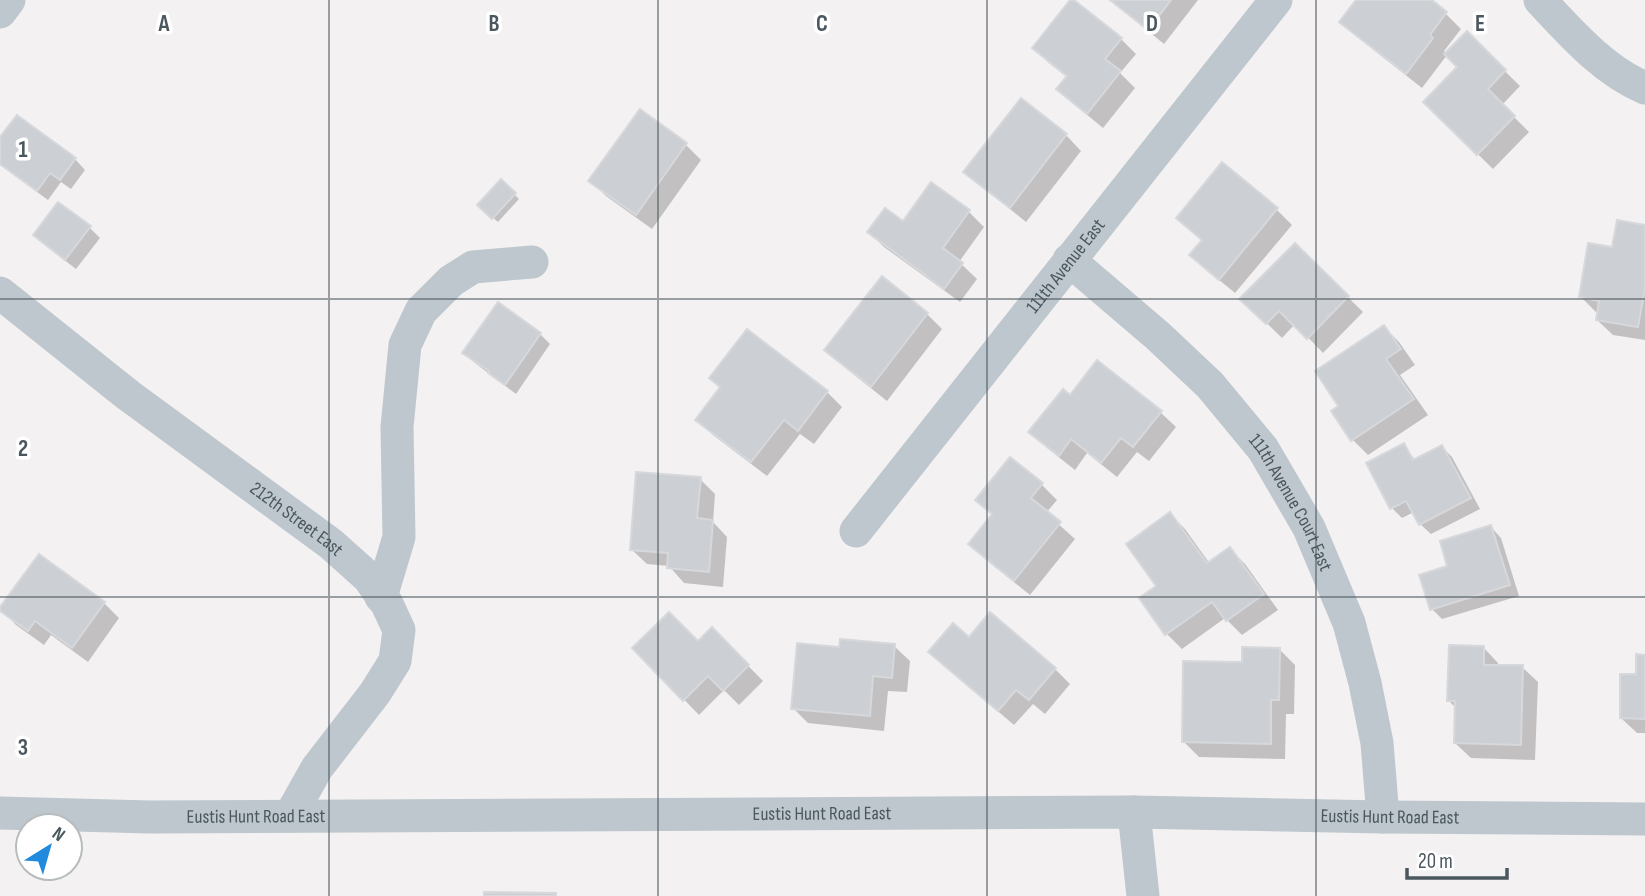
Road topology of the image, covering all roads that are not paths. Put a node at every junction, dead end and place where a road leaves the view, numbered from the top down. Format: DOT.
graph roads {
  1 [pos="9,0"];
  2 [pos="1276,0"];
  3 [pos="1540,0"];
  4 [pos="0,12"];
  5 [pos="1645,88"];
  6 [pos="1069,260"];
  7 [pos="532,262"];
  8 [pos="0,293"];
  9 [pos="856,531"];
  10 [pos="382,597"];
  11 [pos="1134,812"];
  12 [pos="0,813"];
  13 [pos="290,816"];
  14 [pos="1383,817"];
  15 [pos="1645,819"];
  16 [pos="1143,896"];
  1 -- 4 [label="street"];
  2 -- 6 [label="street, 111th Avenue East"];
  3 -- 5 [label="street"];
  6 -- 9 [label="street, 111th Avenue East"];
  6 -- 14 [label="street, 111th Avenue Court East"];
  7 -- 10 [label="street"];
  8 -- 10 [label="street, 212th Street East"];
  10 -- 13 [label="street, 212th Street East"];
  11 -- 13 [label="street, Eustis Hunt Road East"];
  11 -- 14 [label="street, Eustis Hunt Road East"];
  11 -- 16 [label="street"];
  12 -- 13 [label="street, Eustis Hunt Road East"];
  14 -- 15 [label="street, Eustis Hunt Road East"];
}
